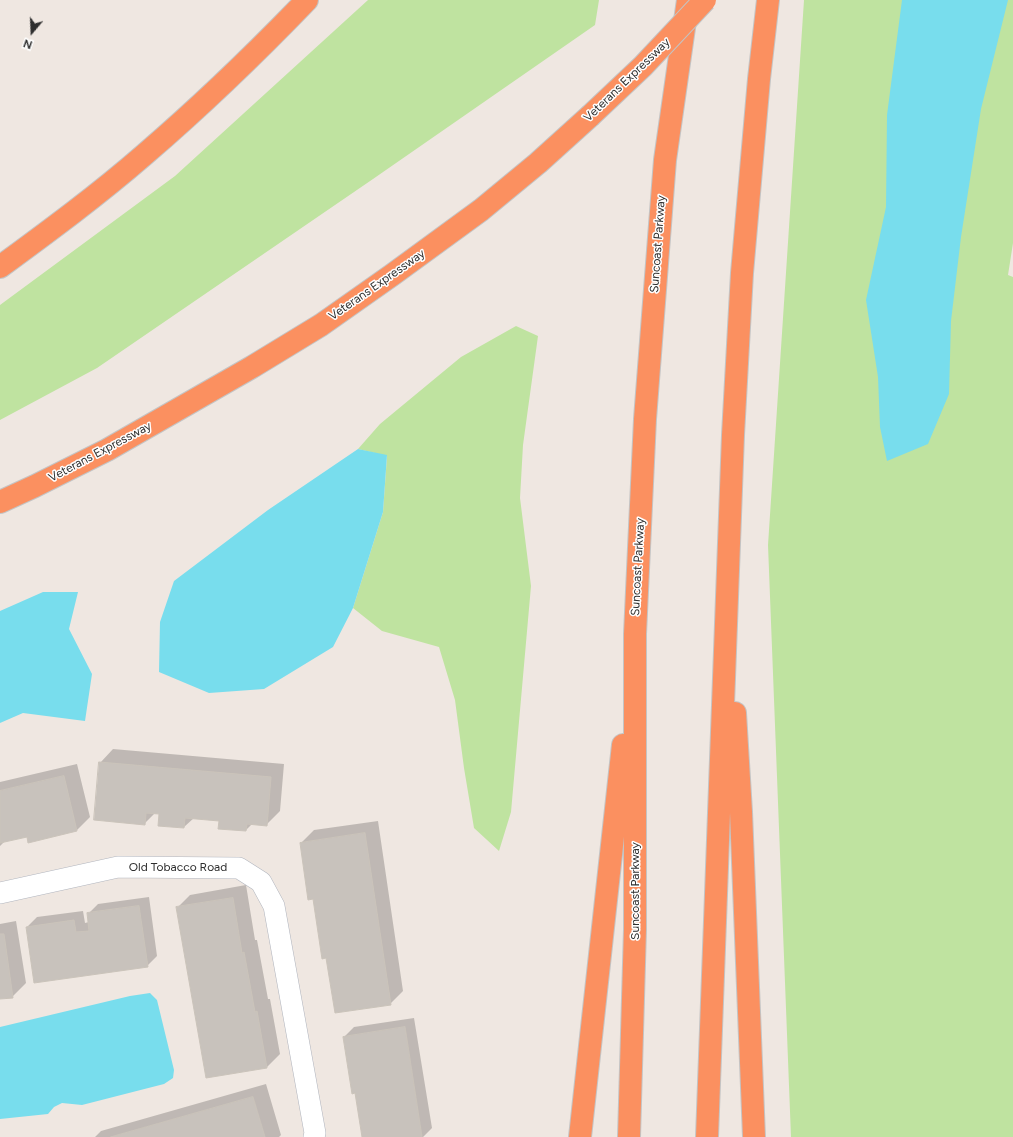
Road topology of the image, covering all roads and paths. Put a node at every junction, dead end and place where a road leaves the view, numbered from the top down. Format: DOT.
graph roads {
  1 [pos="307,0"];
  2 [pos="688,0"];
  3 [pos="705,0"];
  4 [pos="768,0"];
  5 [pos="0,268"];
  6 [pos="0,502"];
  7 [pos="727,579"];
  8 [pos="635,634"];
  9 [pos="0,893"];
  10 [pos="314,1137"];
  11 [pos="580,1137"];
  12 [pos="629,1137"];
  13 [pos="707,1137"];
  14 [pos="754,1137"];
  1 -- 5 [label="highway"];
  2 -- 8 [label="highway, Suncoast Parkway"];
  3 -- 6 [label="highway, Veterans Expressway, bridge"];
  4 -- 7 [label="highway"];
  7 -- 13 [label="highway"];
  7 -- 14 [label="highway"];
  8 -- 11 [label="highway"];
  8 -- 12 [label="highway, Suncoast Parkway"];
  9 -- 10 [label="street, Old Tobacco Road"];
}
